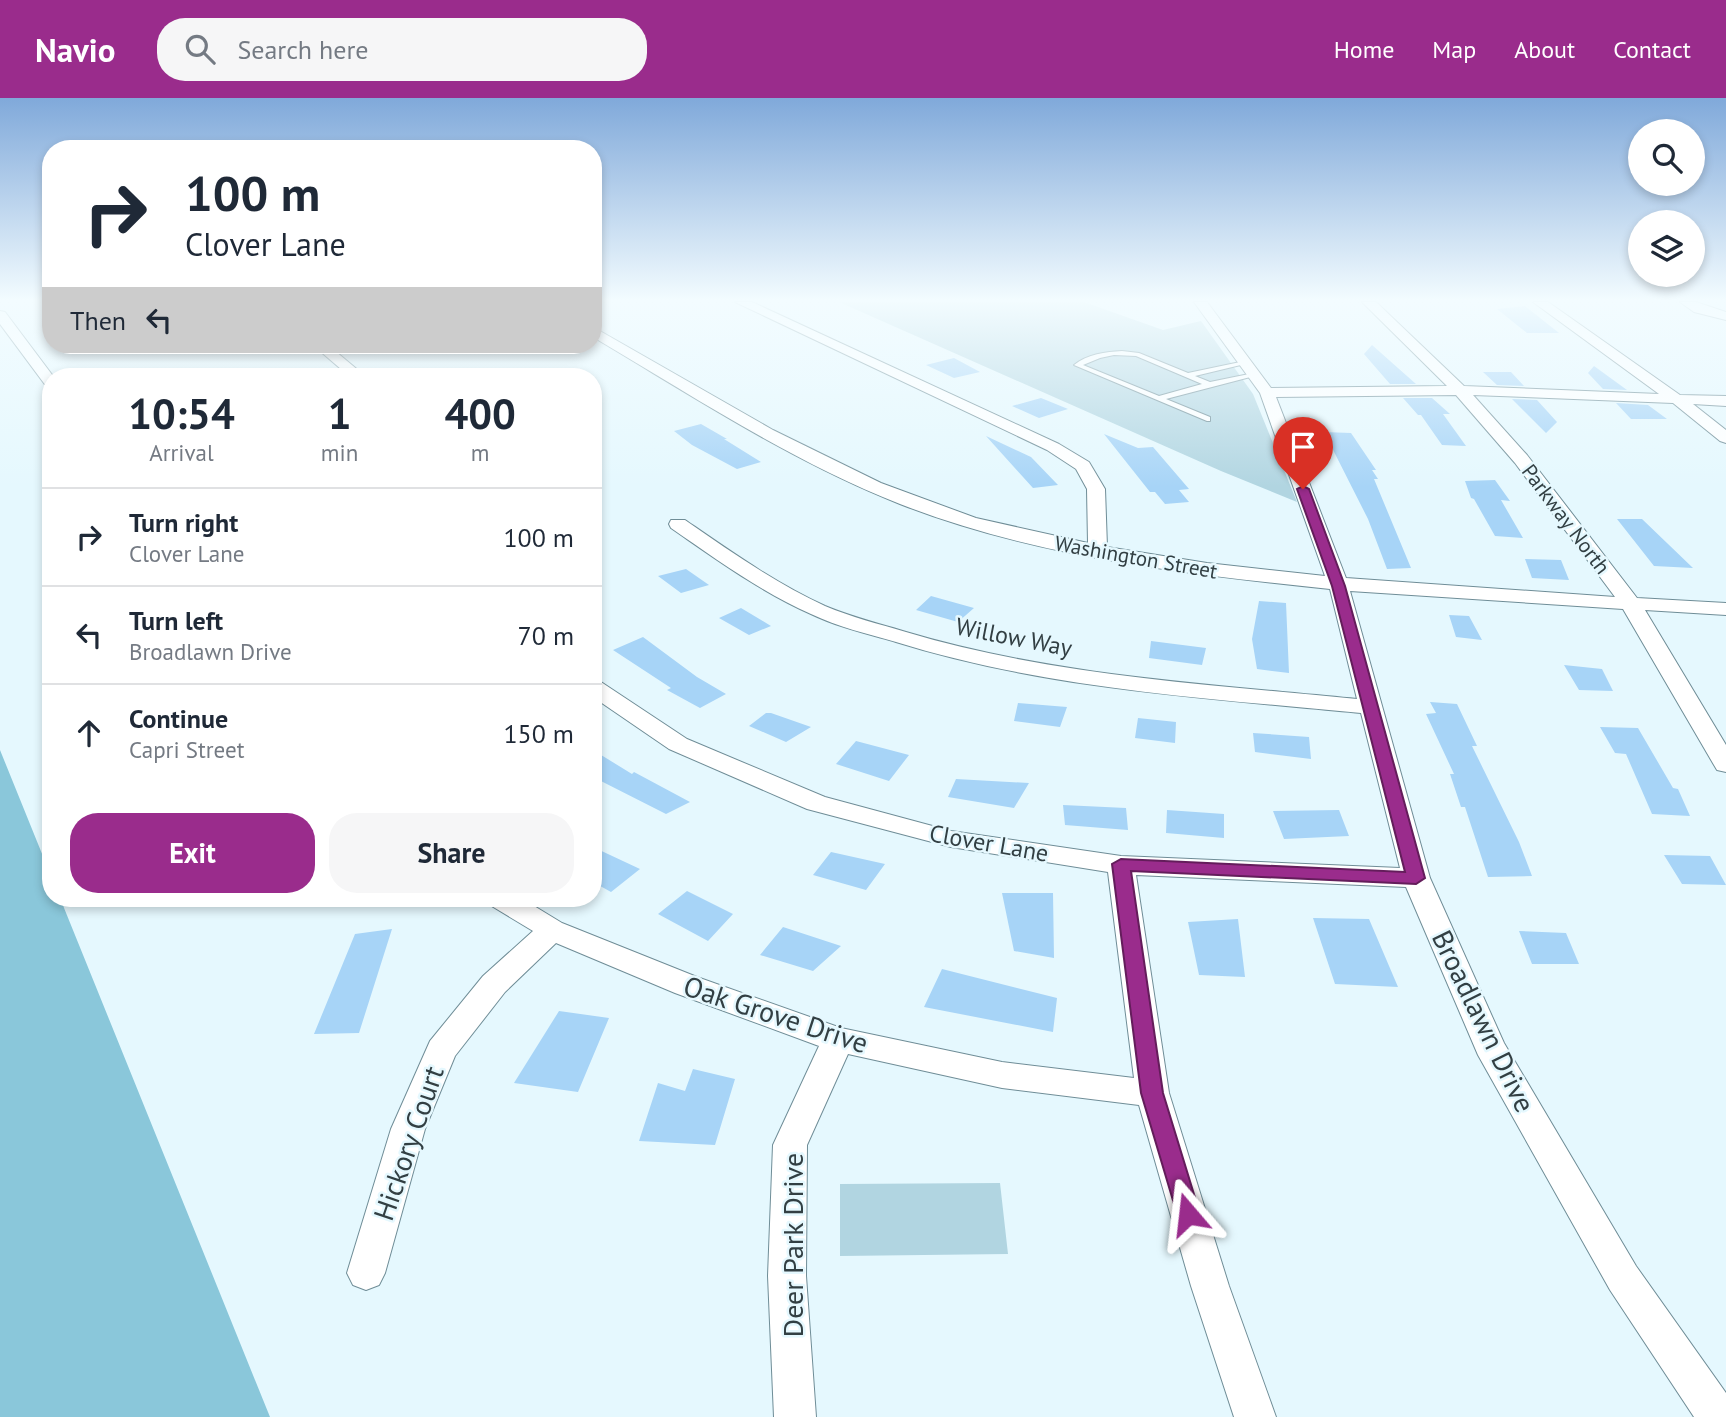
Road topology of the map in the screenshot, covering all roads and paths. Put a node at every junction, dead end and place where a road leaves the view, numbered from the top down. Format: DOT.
graph roads {
  1 [pos="648,364"];
  2 [pos="873,364"];
  3 [pos="1082,364"];
  4 [pos="1157,364"];
  5 [pos="1245,364"];
  6 [pos="1432,364"];
  7 [pos="1626,364"];
  8 [pos="1249,369"];
  9 [pos="1188,375"];
  10 [pos="1209,384"];
  11 [pos="1460,390"];
  12 [pos="1267,393"];
  13 [pos="1157,399"];
  14 [pos="1678,400"];
  15 [pos="1726,401"];
  16 [pos="1207,419"];
  17 [pos="1726,438"];
  18 [pos="678,524"];
  19 [pos="1098,551"];
  20 [pos="1339,586"];
  21 [pos="1630,603"];
  22 [pos="1726,608"];
  23 [pos="602,693"];
  24 [pos="1369,707"];
  25 [pos="1726,765"];
  26 [pos="1121,864"];
  27 [pos="1416,878"];
  28 [pos="515,907"];
  29 [pos="552,930"];
  30 [pos="838,1040"];
  31 [pos="1152,1093"];
  32 [pos="366,1273"];
  33 [pos="795,1417"];
  34 [pos="1255,1417"];
  35 [pos="1718,1417"];
  1 -- 19 [label="street, Washington Street"];
  2 -- 19 [label="street"];
  3 -- 13 [label="lane"];
  4 -- 9 [label="lane"];
  5 -- 8 [label="street, Broadlawn Drive"];
  6 -- 11 [label="street, Parkway North"];
  7 -- 14 [label="street"];
  8 -- 9 [label="lane"];
  8 -- 10 [label="lane"];
  8 -- 12 [label="street, Broadlawn Drive"];
  9 -- 10 [label="lane"];
  10 -- 13 [label="lane"];
  11 -- 12 [label="street"];
  11 -- 14 [label="street"];
  11 -- 21 [label="street, Parkway North"];
  12 -- 20 [label="street, Broadlawn Drive"];
  13 -- 16 [label="lane"];
  14 -- 15 [label="street"];
  14 -- 17 [label="street"];
  18 -- 24 [label="street, Willow Way"];
  19 -- 20 [label="street, Washington Street"];
  20 -- 21 [label="street, Washington Street"];
  20 -- 24 [label="street, Broadlawn Drive"];
  21 -- 22 [label="street, Washington Street"];
  21 -- 25 [label="street, Parkway North"];
  23 -- 26 [label="street, Clover Lane"];
  24 -- 27 [label="street, Broadlawn Drive"];
  26 -- 27 [label="street, Clover Lane"];
  26 -- 31 [label="street"];
  27 -- 35 [label="street, Broadlawn Drive"];
  28 -- 29 [label="street, Oak Grove Drive"];
  29 -- 30 [label="street, Oak Grove Drive"];
  29 -- 32 [label="street, Hickory Court"];
  30 -- 31 [label="street, Oak Grove Drive"];
  30 -- 33 [label="street, Deer Park Drive"];
  31 -- 34 [label="street"];
}
